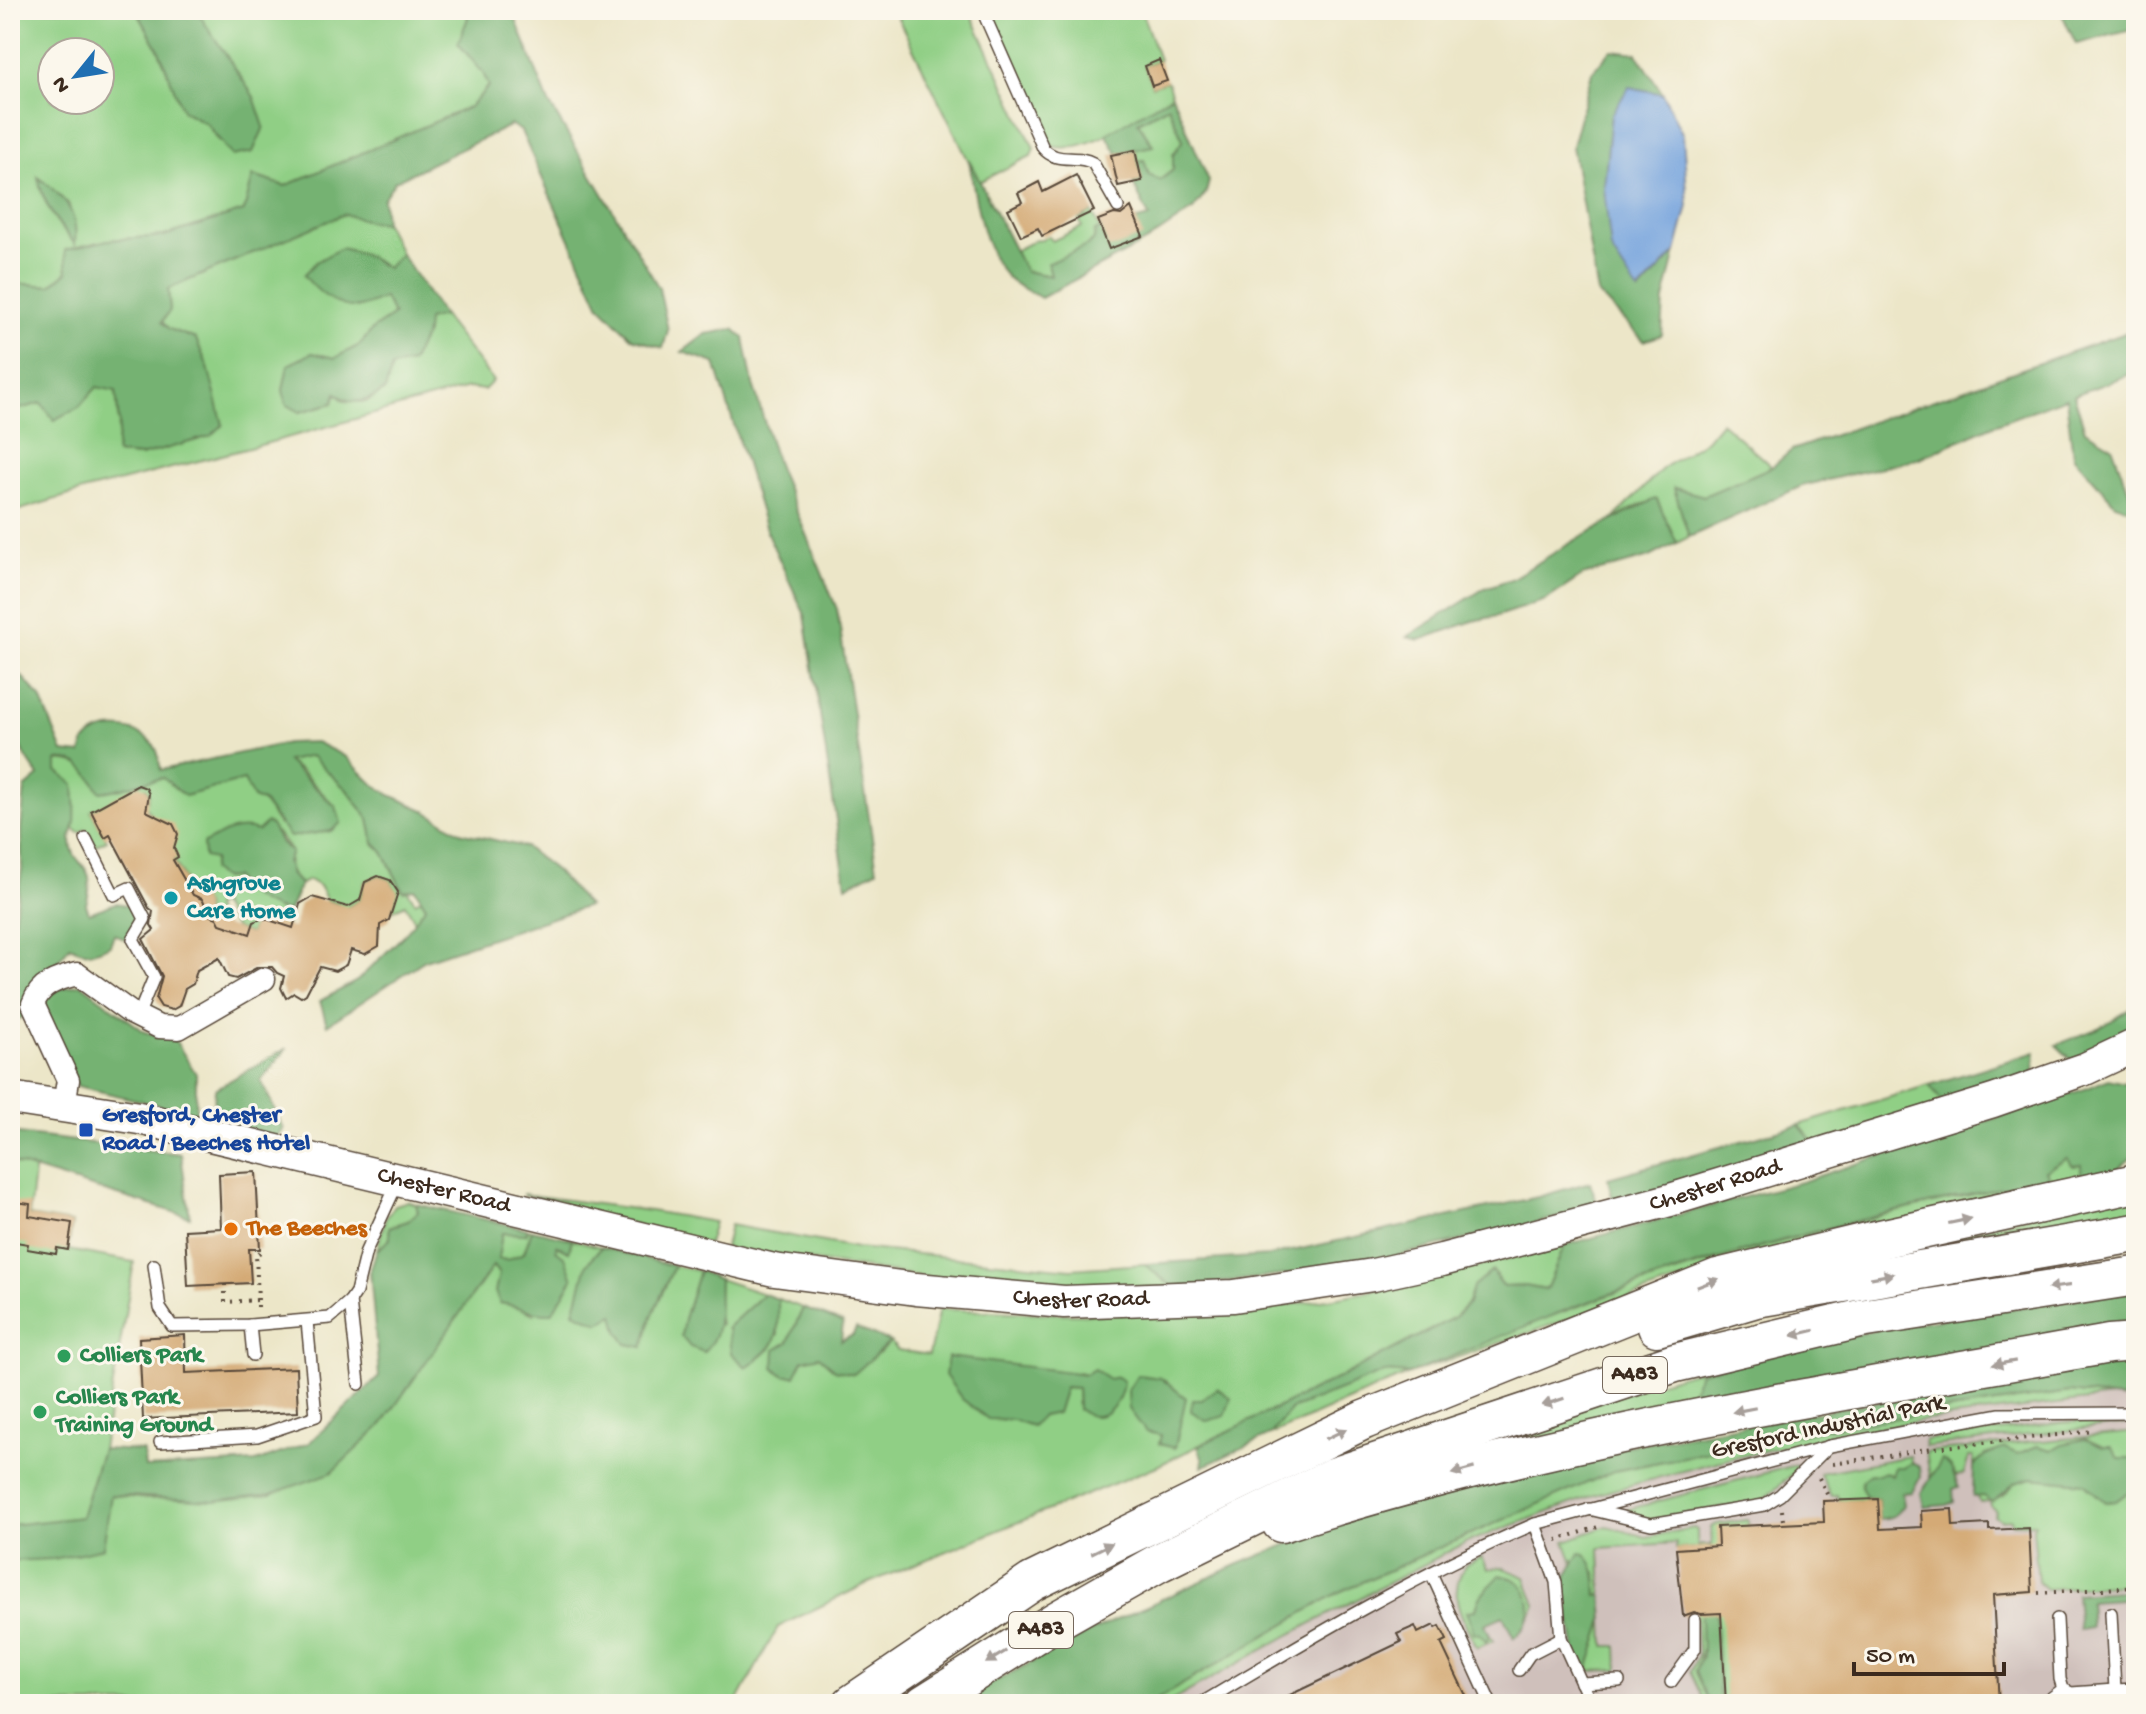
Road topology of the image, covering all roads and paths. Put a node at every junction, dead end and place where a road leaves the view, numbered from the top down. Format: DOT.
graph roads {
  1 [pos="982,10"];
  2 [pos="1118,207"];
  3 [pos="86,839"];
  4 [pos="264,979"];
  5 [pos="138,1016"];
  6 [pos="2136,1045"];
  7 [pos="10,1098"];
  8 [pos="64,1105"];
  9 [pos="399,1180"];
  10 [pos="2136,1183"];
  11 [pos="2136,1233"];
  12 [pos="265,1249"];
  13 [pos="154,1265"];
  14 [pos="2136,1276"];
  15 [pos="225,1284"];
  16 [pos="258,1300"];
  17 [pos="350,1301"];
  18 [pos="258,1314"];
  19 [pos="307,1321"];
  20 [pos="250,1325"];
  21 [pos="2136,1342"];
  22 [pos="253,1355"];
  23 [pos="359,1384"];
  24 [pos="1454,1385"];
  25 [pos="2136,1413"];
  26 [pos="2095,1430"];
  27 [pos="160,1442"];
  28 [pos="1830,1446"];
  29 [pos="1825,1466"];
  30 [pos="1816,1473"];
  31 [pos="1829,1498"];
  32 [pos="1587,1509"];
  33 [pos="1623,1518"];
  34 [pos="1535,1524"];
  35 [pos="1543,1545"];
  36 [pos="1160,1562"];
  37 [pos="1431,1573"];
  38 [pos="2136,1587"];
  39 [pos="2038,1593"];
  40 [pos="2111,1613"];
  41 [pos="2057,1619"];
  42 [pos="1695,1620"];
  43 [pos="1561,1638"];
  44 [pos="1519,1670"];
  45 [pos="1619,1681"];
  46 [pos="1671,1682"];
  47 [pos="1581,1683"];
  48 [pos="2063,1689"];
  49 [pos="2136,1689"];
  50 [pos="2115,1690"];
  51 [pos="2051,1698"];
  52 [pos="852,1704"];
  53 [pos="924,1704"];
  54 [pos="1200,1704"];
  55 [pos="1491,1704"];
  56 [pos="1591,1704"];
  1 -- 2 [label="lane"];
  3 -- 5 [label="lane"];
  4 -- 5 [label="street"];
  5 -- 8 [label="street"];
  6 -- 9 [label="main road, Chester Road"];
  7 -- 8 [label="main road, Chester Road"];
  8 -- 9 [label="main road, Chester Road"];
  9 -- 17 [label="lane"];
  24 -- 10 [label="highway, A483, one-way"];
  24 -- 11 [label="highway, A483, one-way"];
  12 -- 16 [label="path"];
  13 -- 20 [label="lane"];
  14 -- 36 [label="highway, A483, one-way"];
  15 -- 16 [label="path"];
  16 -- 18 [label="path"];
  17 -- 19 [label="lane"];
  17 -- 23 [label="lane"];
  19 -- 20 [label="lane"];
  19 -- 27 [label="lane"];
  20 -- 22 [label="lane"];
  21 -- 36 [label="highway, A483, one-way"];
  52 -- 24 [label="highway, A483, one-way"];
  25 -- 28 [label="lane, Gresford Industrial Park"];
  26 -- 29 [label="path"];
  28 -- 32 [label="lane, Gresford Industrial Park"];
  28 -- 33 [label="lane"];
  30 -- 31 [label="path"];
  32 -- 33 [label="lane"];
  32 -- 34 [label="lane, Gresford Industrial Park"];
  33 -- 35 [label="path"];
  34 -- 35 [label="lane"];
  34 -- 37 [label="lane, Gresford Industrial Park"];
  35 -- 43 [label="lane"];
  36 -- 53 [label="highway, A483, one-way"];
  37 -- 54 [label="lane, Gresford Industrial Park"];
  37 -- 55 [label="lane"];
  38 -- 39 [label="path"];
  40 -- 50 [label="lane"];
  41 -- 48 [label="lane"];
  42 -- 46 [label="lane"];
  43 -- 44 [label="lane"];
  43 -- 47 [label="lane"];
  45 -- 47 [label="lane"];
  47 -- 56 [label="lane"];
  48 -- 50 [label="lane"];
  48 -- 51 [label="lane"];
  49 -- 50 [label="lane"];
}
